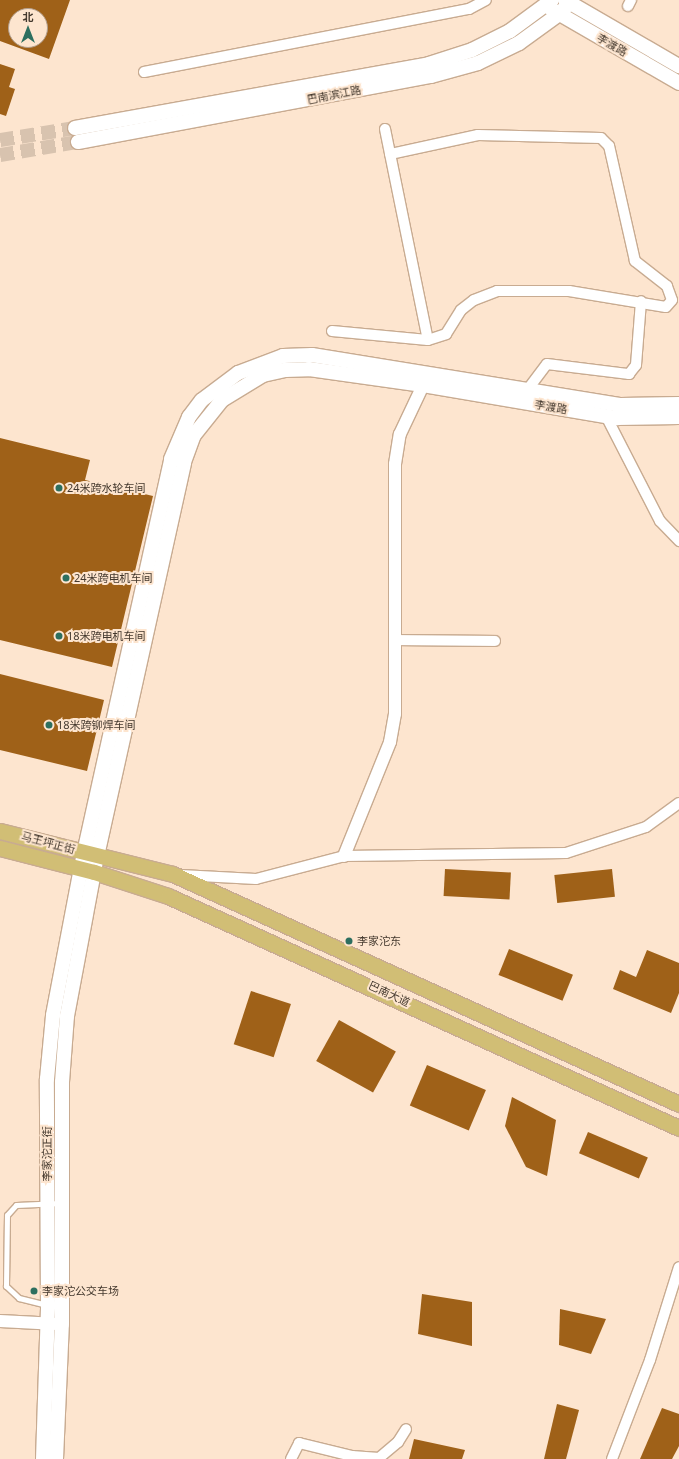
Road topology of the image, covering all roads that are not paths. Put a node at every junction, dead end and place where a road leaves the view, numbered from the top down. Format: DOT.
graph roads {
  1 [pos="486,0"];
  2 [pos="569,1"];
  3 [pos="549,3"];
  4 [pos="559,14"];
  5 [pos="679,66"];
  6 [pos="144,72"];
  7 [pos="679,83"];
  8 [pos="75,128"];
  9 [pos="385,128"];
  10 [pos="78,142"];
  11 [pos="390,154"];
  12 [pos="640,301"];
  13 [pos="332,331"];
  14 [pos="428,340"];
  15 [pos="430,372"];
  16 [pos="423,385"];
  17 [pos="528,389"];
  18 [pos="679,404"];
  19 [pos="606,416"];
  20 [pos="679,417"];
  21 [pos="679,541"];
  22 [pos="396,640"];
  23 [pos="495,640"];
  24 [pos="679,803"];
  25 [pos="0,831"];
  26 [pos="0,848"];
  27 [pos="90,854"];
  28 [pos="344,856"];
  29 [pos="88,870"];
  30 [pos="173,874"];
  31 [pos="679,1104"];
  32 [pos="679,1128"];
  33 [pos="54,1204"];
  34 [pos="679,1267"];
  35 [pos="48,1305"];
  36 [pos="0,1321"];
  37 [pos="47,1323"];
  38 [pos="62,1324"];
  39 [pos="406,1428"];
  40 [pos="42,1459"];
  41 [pos="56,1459"];
  42 [pos="291,1459"];
  43 [pos="612,1459"];
  1 -- 6 [label="street"];
  2 -- 4 [label="main road, 巴南滨江路"];
  2 -- 5 [label="main road, 李渡路"];
  3 -- 4 [label="main road, 李渡路"];
  3 -- 8 [label="main road, 巴南滨江路"];
  4 -- 7 [label="main road, 李渡路"];
  4 -- 10 [label="main road, 巴南滨江路"];
  9 -- 11 [label="street"];
  11 -- 12 [label="street"];
  11 -- 14 [label="street"];
  12 -- 14 [label="street"];
  12 -- 17 [label="street"];
  13 -- 14 [label="street"];
  15 -- 16 [label="street"];
  15 -- 17 [label="main road, 李渡路"];
  15 -- 27 [label="main road, 李渡路"];
  16 -- 19 [label="main road, 李渡路"];
  16 -- 22 [label="street"];
  16 -- 27 [label="main road, 李渡路"];
  17 -- 18 [label="main road, 李渡路"];
  19 -- 20 [label="main road, 李渡路"];
  19 -- 21 [label="street"];
  22 -- 23 [label="street"];
  22 -- 28 [label="street"];
  24 -- 28 [label="street"];
  25 -- 27 [label="main road, 马王坪正街"];
  26 -- 29 [label="main road, 马王坪正街"];
  27 -- 29 [label="main road, 李家沱正街"];
  27 -- 30 [label="main road, 巴南大道"];
  28 -- 30 [label="street"];
  29 -- 32 [label="main road, 巴南大道"];
  29 -- 33 [label="main road, 李家沱正街"];
  30 -- 31 [label="main road, 巴南大道"];
  33 -- 35 [label="main road, 李家沱正街"];
  33 -- 35 [label="lane"];
  33 -- 38 [label="main road, 李家沱正街"];
  34 -- 43 [label="street"];
  35 -- 37 [label="main road, 李家沱正街"];
  36 -- 37 [label="street"];
  37 -- 38 [label="street"];
  37 -- 40 [label="main road, 李家沱正街"];
  38 -- 41 [label="main road, 李家沱正街"];
  39 -- 42 [label="street"];
}
